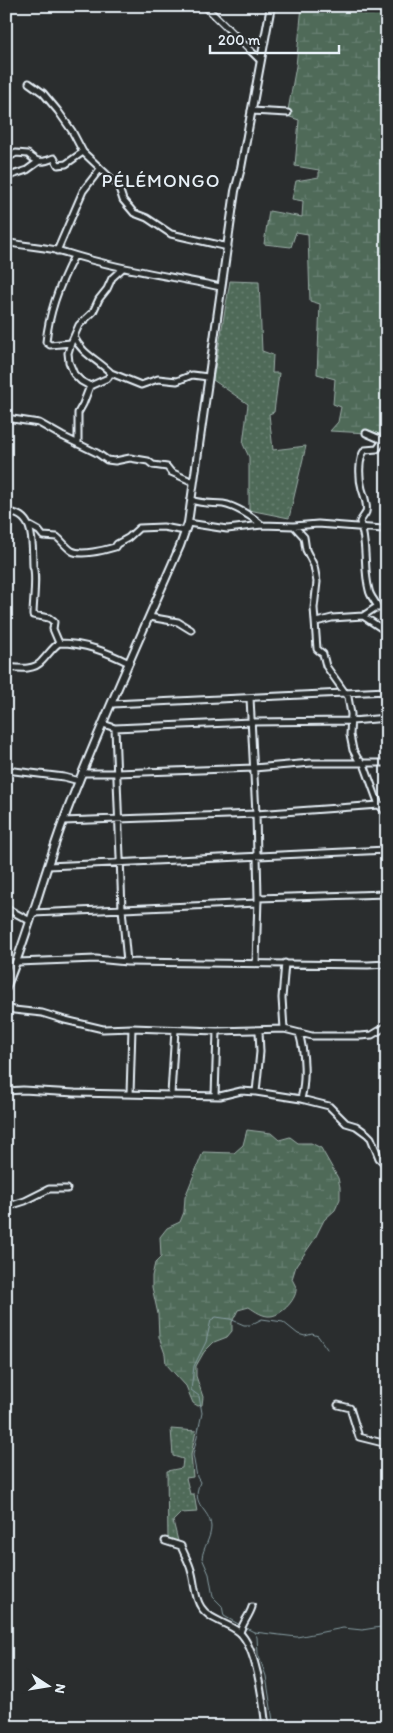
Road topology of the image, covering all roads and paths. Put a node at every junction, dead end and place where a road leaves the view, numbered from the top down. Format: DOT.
graph roads {
  1 [pos="205,6"];
  2 [pos="270,6"];
  3 [pos="260,60"];
  4 [pos="29,83"];
  5 [pos="251,111"];
  6 [pos="288,113"];
  7 [pos="83,152"];
  8 [pos="6,159"];
  9 [pos="38,162"];
  10 [pos="100,169"];
  11 [pos="6,177"];
  12 [pos="6,242"];
  13 [pos="228,248"];
  14 [pos="57,251"];
  15 [pos="74,256"];
  16 [pos="123,268"];
  17 [pos="221,287"];
  18 [pos="74,337"];
  19 [pos="71,343"];
  20 [pos="111,373"];
  21 [pos="208,378"];
  22 [pos="90,386"];
  23 [pos="6,418"];
  24 [pos="366,432"];
  25 [pos="385,442"];
  26 [pos="78,444"];
  27 [pos="193,482"];
  28 [pos="191,500"];
  29 [pos="6,512"];
  30 [pos="188,522"];
  31 [pos="262,525"];
  32 [pos="30,526"];
  33 [pos="294,526"];
  34 [pos="362,528"];
  35 [pos="386,528"];
  36 [pos="185,531"];
  37 [pos="378,608"];
  38 [pos="387,608"];
  39 [pos="363,616"];
  40 [pos="149,617"];
  41 [pos="316,622"];
  42 [pos="191,630"];
  43 [pos="387,632"];
  44 [pos="59,643"];
  45 [pos="129,663"];
  46 [pos="6,667"];
  47 [pos="386,691"];
  48 [pos="344,692"];
  49 [pos="250,698"];
  50 [pos="112,704"];
  51 [pos="387,718"];
  52 [pos="352,721"];
  53 [pos="251,722"];
  54 [pos="387,723"];
  55 [pos="103,724"];
  56 [pos="115,728"];
  57 [pos="387,763"];
  58 [pos="364,764"];
  59 [pos="254,768"];
  60 [pos="6,770"];
  61 [pos="82,773"];
  62 [pos="117,774"];
  63 [pos="79,781"];
  64 [pos="379,804"];
  65 [pos="387,806"];
  66 [pos="387,813"];
  67 [pos="256,814"];
  68 [pos="118,818"];
  69 [pos="63,821"];
  70 [pos="387,850"];
  71 [pos="257,855"];
  72 [pos="121,863"];
  73 [pos="48,866"];
  74 [pos="387,894"];
  75 [pos="258,901"];
  76 [pos="6,908"];
  77 [pos="122,909"];
  78 [pos="33,912"];
  79 [pos="30,921"];
  80 [pos="17,962"];
  81 [pos="127,962"];
  82 [pos="256,963"];
  83 [pos="285,964"];
  84 [pos="387,964"];
  85 [pos="6,988"];
  86 [pos="6,1007"];
  87 [pos="387,1026"];
  88 [pos="132,1028"];
  89 [pos="175,1030"];
  90 [pos="284,1030"];
  91 [pos="216,1031"];
  92 [pos="260,1031"];
  93 [pos="300,1033"];
  94 [pos="6,1091"];
  95 [pos="256,1092"];
  96 [pos="130,1094"];
  97 [pos="171,1094"];
  98 [pos="215,1096"];
  99 [pos="301,1099"];
  100 [pos="387,1166"];
  101 [pos="66,1189"];
  102 [pos="6,1208"];
  103 [pos="338,1406"];
  104 [pos="387,1444"];
  105 [pos="165,1541"];
  106 [pos="252,1608"];
  107 [pos="240,1632"];
  108 [pos="266,1727"];
  1 -- 3 [label="street"];
  2 -- 3 [label="street"];
  3 -- 5 [label="street"];
  4 -- 7 [label="street"];
  5 -- 6 [label="street"];
  5 -- 13 [label="street"];
  7 -- 9 [label="street"];
  7 -- 10 [label="street"];
  8 -- 9 [label="street"];
  9 -- 11 [label="street"];
  10 -- 13 [label="street"];
  10 -- 14 [label="street"];
  12 -- 14 [label="street"];
  13 -- 17 [label="street"];
  14 -- 15 [label="street"];
  15 -- 16 [label="street"];
  15 -- 19 [label="street"];
  16 -- 17 [label="street"];
  16 -- 18 [label="street"];
  17 -- 21 [label="street"];
  18 -- 19 [label="street"];
  18 -- 20 [label="street"];
  19 -- 22 [label="street"];
  20 -- 21 [label="street"];
  20 -- 22 [label="street"];
  21 -- 27 [label="street"];
  22 -- 26 [label="street"];
  23 -- 26 [label="street"];
  24 -- 25 [label="street"];
  25 -- 34 [label="street"];
  26 -- 27 [label="street"];
  27 -- 28 [label="street"];
  28 -- 30 [label="street"];
  28 -- 31 [label="street"];
  29 -- 32 [label="street"];
  30 -- 31 [label="street"];
  30 -- 36 [label="street"];
  31 -- 33 [label="street"];
  32 -- 36 [label="street"];
  32 -- 44 [label="street"];
  33 -- 34 [label="street"];
  33 -- 41 [label="street"];
  34 -- 35 [label="street"];
  34 -- 37 [label="street"];
  36 -- 40 [label="street"];
  37 -- 38 [label="street"];
  37 -- 39 [label="street"];
  39 -- 41 [label="street"];
  39 -- 43 [label="street"];
  40 -- 42 [label="street"];
  40 -- 45 [label="street"];
  41 -- 48 [label="street"];
  44 -- 45 [label="street"];
  44 -- 46 [label="street"];
  45 -- 50 [label="street"];
  47 -- 48 [label="street"];
  47 -- 51 [label="street"];
  48 -- 49 [label="street"];
  48 -- 52 [label="street"];
  49 -- 50 [label="street"];
  49 -- 53 [label="street"];
  50 -- 55 [label="street"];
  51 -- 52 [label="street"];
  51 -- 54 [label="street"];
  52 -- 53 [label="street"];
  52 -- 58 [label="street"];
  53 -- 56 [label="street"];
  53 -- 59 [label="street"];
  55 -- 56 [label="street"];
  55 -- 61 [label="street"];
  56 -- 62 [label="street"];
  57 -- 58 [label="street"];
  58 -- 59 [label="street"];
  58 -- 64 [label="street"];
  59 -- 62 [label="street"];
  59 -- 67 [label="street"];
  60 -- 63 [label="street"];
  61 -- 62 [label="street"];
  61 -- 63 [label="street"];
  62 -- 68 [label="street"];
  63 -- 69 [label="street"];
  64 -- 65 [label="street"];
  64 -- 66 [label="street"];
  64 -- 67 [label="street"];
  67 -- 68 [label="street"];
  67 -- 71 [label="street"];
  68 -- 69 [label="street"];
  68 -- 72 [label="street"];
  69 -- 73 [label="street"];
  70 -- 71 [label="street"];
  71 -- 72 [label="street"];
  71 -- 75 [label="street"];
  72 -- 73 [label="street"];
  72 -- 77 [label="street"];
  73 -- 78 [label="street"];
  74 -- 75 [label="street"];
  75 -- 77 [label="street"];
  75 -- 82 [label="street"];
  76 -- 79 [label="street"];
  77 -- 78 [label="street"];
  77 -- 81 [label="street"];
  78 -- 79 [label="street"];
  79 -- 80 [label="street"];
  80 -- 81 [label="street"];
  80 -- 85 [label="street"];
  81 -- 82 [label="street"];
  82 -- 83 [label="street"];
  83 -- 84 [label="street"];
  83 -- 90 [label="street"];
  86 -- 88 [label="street"];
  87 -- 93 [label="street"];
  88 -- 89 [label="street"];
  88 -- 96 [label="street"];
  89 -- 91 [label="street"];
  89 -- 97 [label="street"];
  90 -- 92 [label="street"];
  90 -- 93 [label="street"];
  91 -- 92 [label="street"];
  91 -- 98 [label="street"];
  92 -- 95 [label="street"];
  93 -- 99 [label="street"];
  94 -- 96 [label="street"];
  95 -- 98 [label="street"];
  95 -- 99 [label="street"];
  96 -- 97 [label="street"];
  97 -- 98 [label="street"];
  99 -- 100 [label="street"];
  101 -- 102 [label="street"];
  103 -- 104 [label="street"];
  105 -- 107 [label="street"];
  106 -- 107 [label="street"];
  107 -- 108 [label="street"];
}
